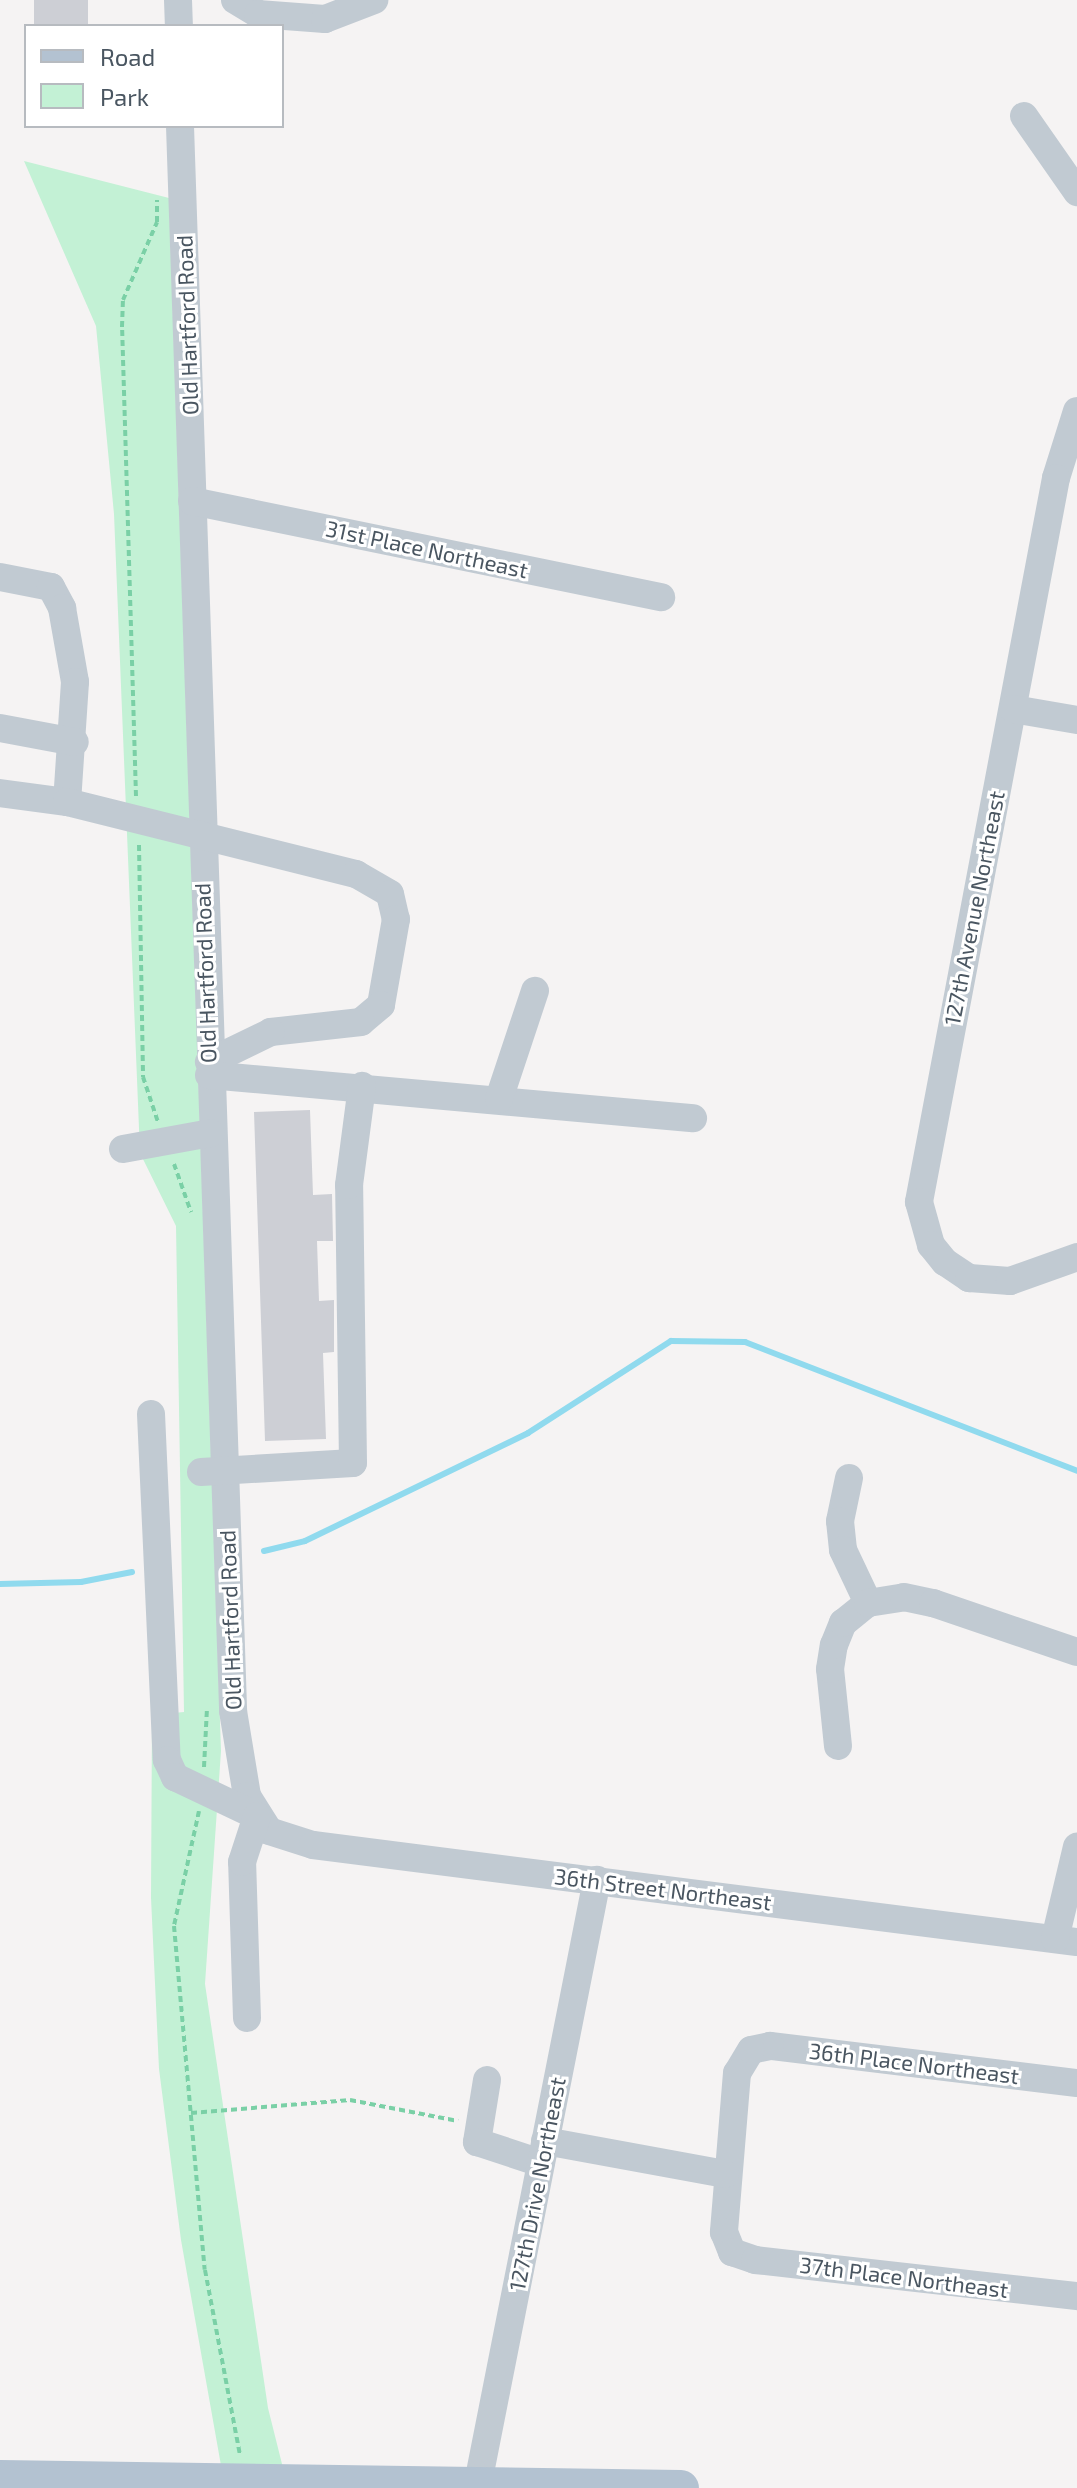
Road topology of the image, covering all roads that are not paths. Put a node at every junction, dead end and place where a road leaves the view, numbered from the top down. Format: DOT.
graph roads {
  1 [pos="178,0"];
  2 [pos="235,0"];
  3 [pos="374,0"];
  4 [pos="179,24"];
  5 [pos="1024,116"];
  6 [pos="180,128"];
  7 [pos="1077,192"];
  8 [pos="1077,411"];
  9 [pos="192,501"];
  10 [pos="0,577"];
  11 [pos="661,597"];
  12 [pos="1013,709"];
  13 [pos="1077,720"];
  14 [pos="0,728"];
  15 [pos="75,742"];
  16 [pos="0,793"];
  17 [pos="67,802"];
  18 [pos="200,833"];
  19 [pos="535,991"];
  20 [pos="209,1068"];
  21 [pos="362,1086"];
  22 [pos="499,1099"];
  23 [pos="693,1118"];
  24 [pos="211,1133"];
  25 [pos="123,1149"];
  26 [pos="1077,1257"];
  27 [pos="151,1414"];
  28 [pos="212,1471"];
  29 [pos="849,1478"];
  30 [pos="868,1603"];
  31 [pos="1077,1652"];
  32 [pos="838,1746"];
  33 [pos="257,1816"];
  34 [pos="1077,1847"];
  35 [pos="597,1880"];
  36 [pos="1066,1940"];
  37 [pos="247,2018"];
  38 [pos="487,2080"];
  39 [pos="1077,2083"];
  40 [pos="543,2152"];
  41 [pos="725,2174"];
  42 [pos="1077,2296"];
  43 [pos="0,2478"];
  44 [pos="477,2486"];
  45 [pos="681,2488"];
  1 -- 4 [label="street"];
  2 -- 3 [label="street"];
  5 -- 7 [label="street"];
  6 -- 9 [label="street, Old Hartford Road"];
  8 -- 12 [label="street, 127th Avenue Northeast"];
  9 -- 11 [label="street, 31st Place Northeast"];
  9 -- 18 [label="street, Old Hartford Road"];
  10 -- 15 [label="street"];
  12 -- 13 [label="street"];
  12 -- 26 [label="street, 127th Avenue Northeast"];
  14 -- 15 [label="street"];
  15 -- 17 [label="street"];
  16 -- 17 [label="street"];
  17 -- 18 [label="street"];
  18 -- 20 [label="street, Old Hartford Road"];
  18 -- 20 [label="street"];
  19 -- 22 [label="street"];
  20 -- 21 [label="street"];
  20 -- 24 [label="street, Old Hartford Road"];
  21 -- 22 [label="street"];
  21 -- 28 [label="street"];
  22 -- 23 [label="street"];
  24 -- 25 [label="street"];
  24 -- 28 [label="street, Old Hartford Road"];
  27 -- 33 [label="street, 36th Street Northeast"];
  28 -- 33 [label="street, Old Hartford Road"];
  29 -- 30 [label="street"];
  30 -- 31 [label="street"];
  30 -- 32 [label="street"];
  33 -- 35 [label="street, 36th Street Northeast"];
  33 -- 37 [label="street"];
  34 -- 36 [label="street"];
  35 -- 36 [label="street, 36th Street Northeast"];
  35 -- 40 [label="street, 127th Drive Northeast"];
  38 -- 40 [label="street"];
  39 -- 41 [label="street, 36th Place Northeast"];
  40 -- 41 [label="street"];
  40 -- 44 [label="street, 127th Drive Northeast"];
  41 -- 42 [label="street, 37th Place Northeast"];
  43 -- 44 [label="main road"];
  44 -- 45 [label="main road"];
}
